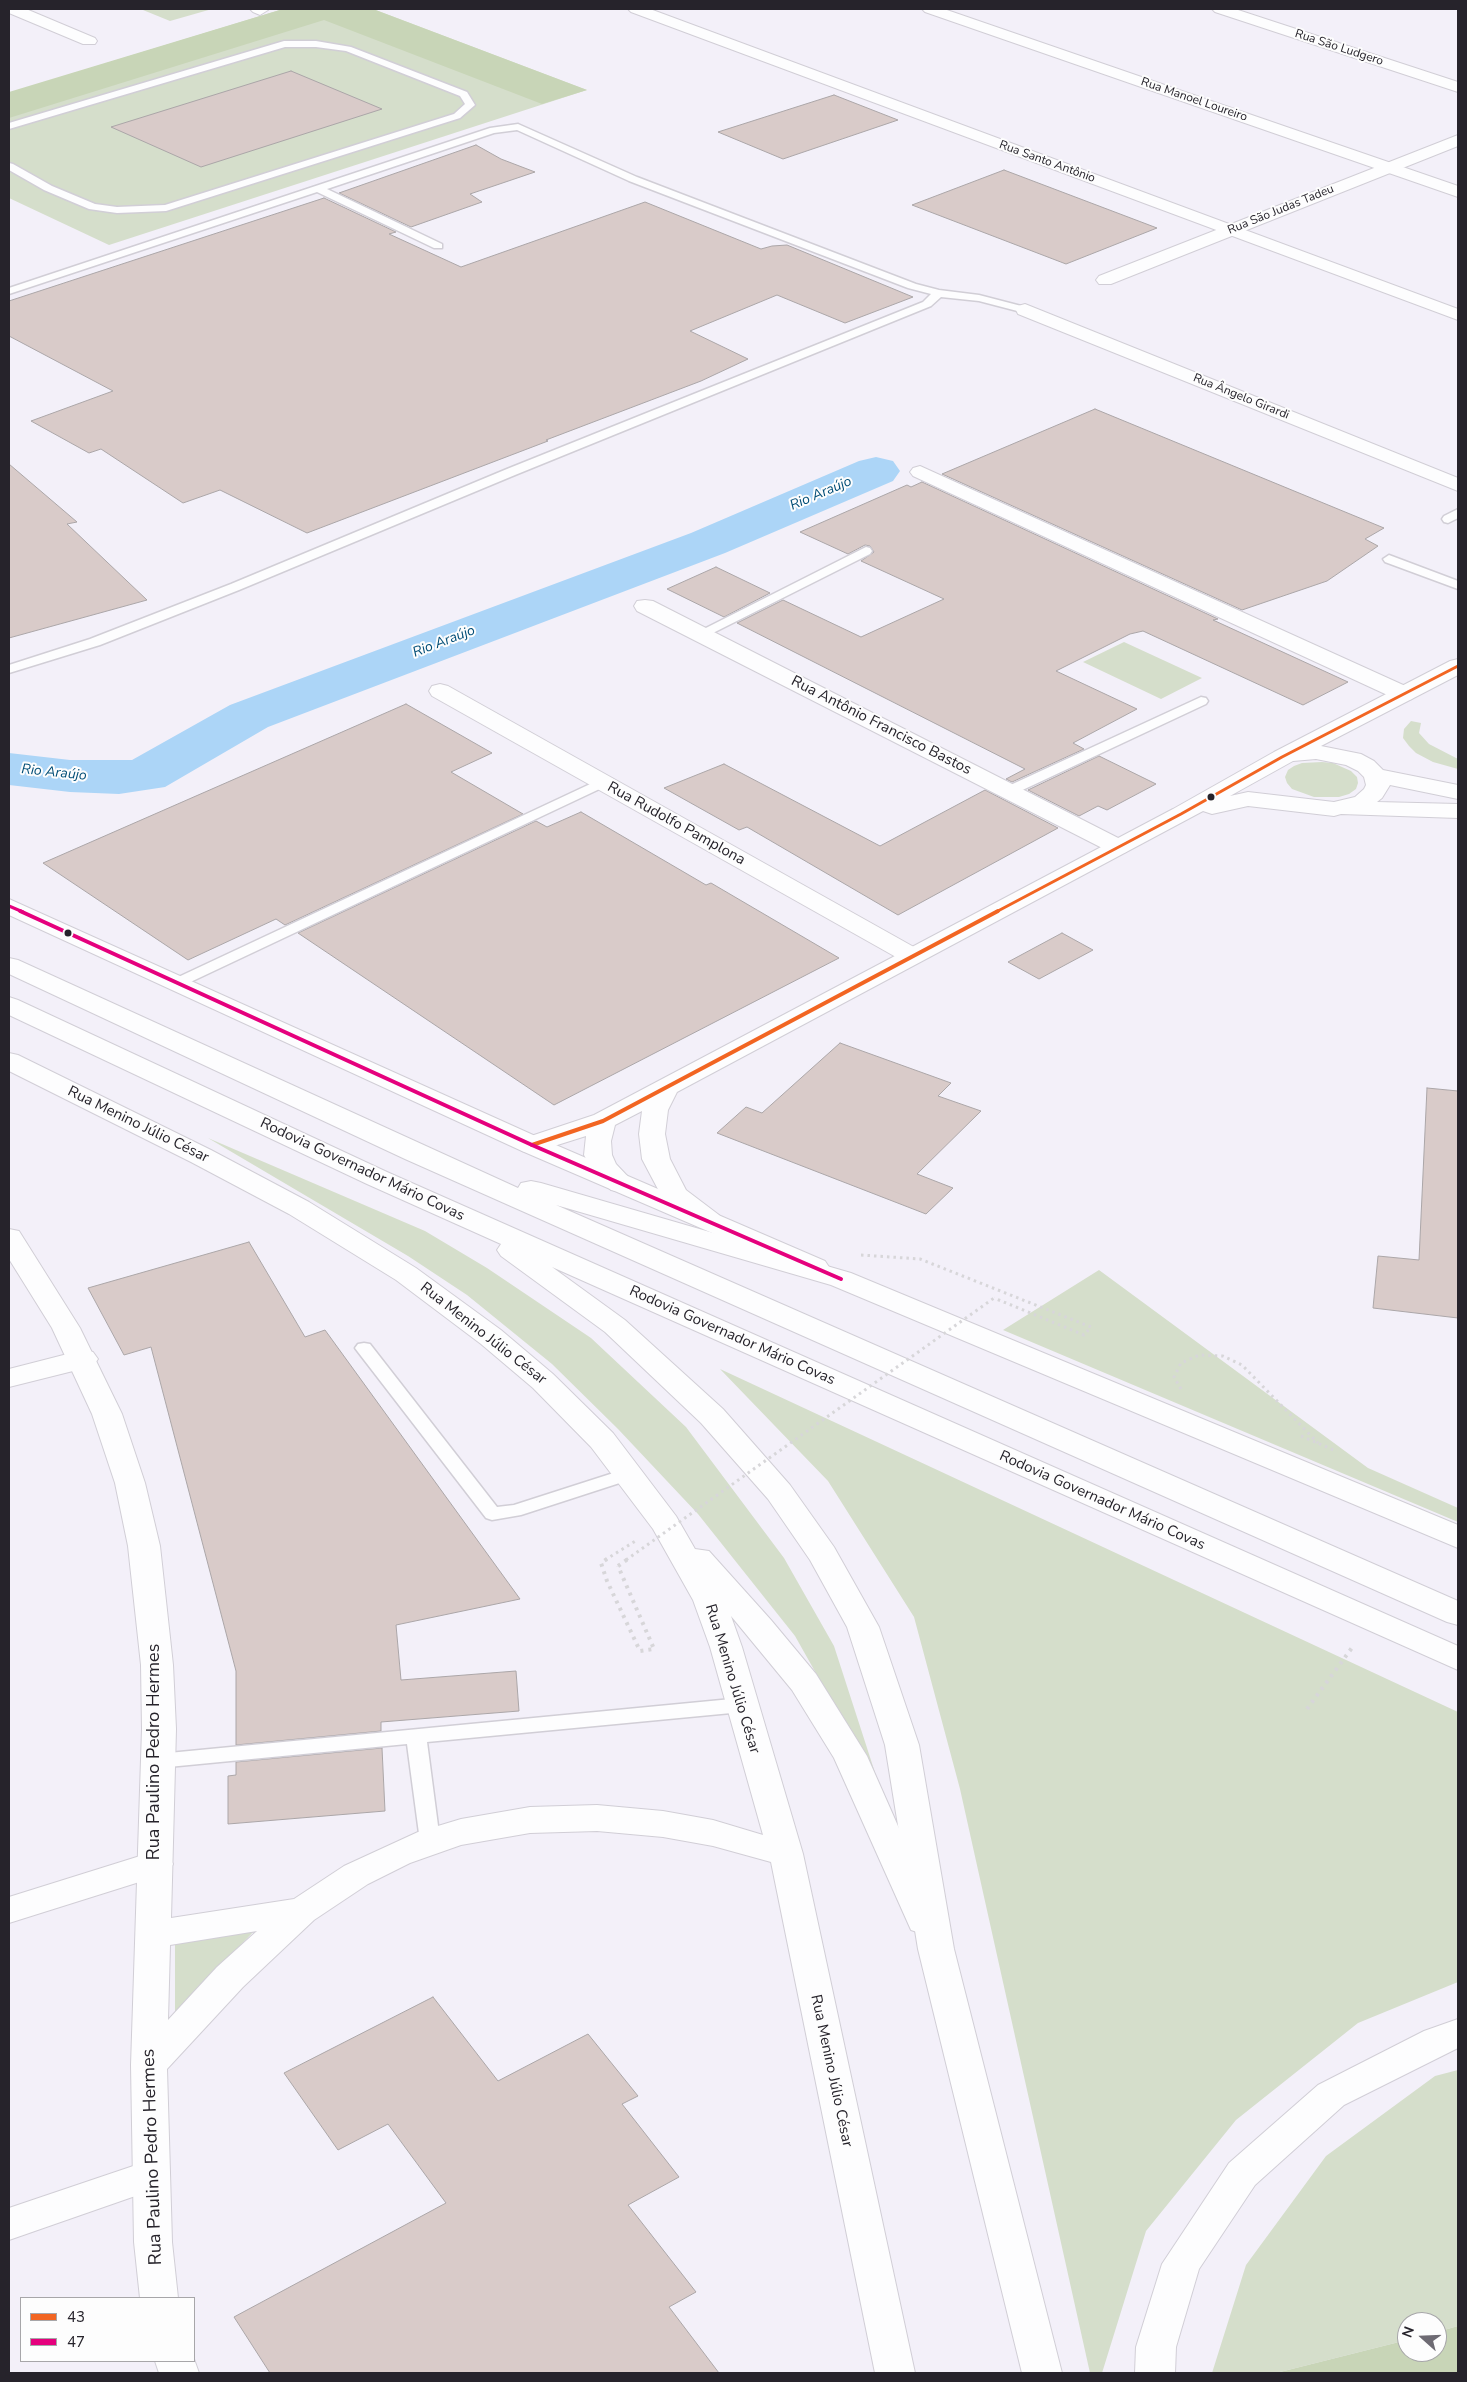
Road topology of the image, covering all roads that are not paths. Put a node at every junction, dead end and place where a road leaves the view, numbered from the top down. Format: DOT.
graph roads {
  1 [pos="13,9"];
  2 [pos="636,9"];
  3 [pos="930,9"];
  4 [pos="1220,9"];
  5 [pos="90,41"];
  6 [pos="1458,88"];
  7 [pos="9,126"];
  8 [pos="1458,140"];
  9 [pos="9,166"];
  10 [pos="1388,168"];
  11 [pos="319,189"];
  12 [pos="1458,192"];
  13 [pos="1230,230"];
  14 [pos="438,246"];
  15 [pos="1105,280"];
  16 [pos="9,292"];
  17 [pos="939,293"];
  18 [pos="1025,310"];
  19 [pos="1458,315"];
  20 [pos="920,472"];
  21 [pos="1458,485"];
  22 [pos="866,551"];
  23 [pos="1389,559"];
  24 [pos="1458,585"];
  25 [pos="644,606"];
  26 [pos="700,634"];
  27 [pos="1458,666"];
  28 [pos="9,669"];
  29 [pos="440,691"];
  30 [pos="1395,698"];
  31 [pos="1201,701"];
  32 [pos="1353,759"];
  33 [pos="1277,761"];
  34 [pos="1375,775"];
  35 [pos="603,782"];
  36 [pos="1009,791"];
  37 [pos="1458,792"];
  38 [pos="1301,805"];
  39 [pos="1334,808"];
  40 [pos="1458,811"];
  41 [pos="1181,814"];
  42 [pos="1118,847"];
  43 [pos="9,906"];
  44 [pos="912,956"];
  45 [pos="9,965"];
  46 [pos="177,983"];
  47 [pos="9,1005"];
  48 [pos="9,1061"];
  49 [pos="666,1087"];
  50 [pos="603,1121"];
  51 [pos="532,1145"];
  52 [pos="415,1153"];
  53 [pos="621,1184"];
  54 [pos="467,1218"];
  55 [pos="710,1222"];
  56 [pos="9,1237"];
  57 [pos="848,1266"];
  58 [pos="364,1348"];
  59 [pos="83,1359"];
  60 [pos="9,1378"];
  61 [pos="629,1474"];
  62 [pos="1390,1510"];
  63 [pos="666,1523"];
  64 [pos="1458,1537"];
  65 [pos="1458,1547"];
  66 [pos="1458,1614"];
  67 [pos="1458,1659"];
  68 [pos="742,1705"];
  69 [pos="416,1736"];
  70 [pos="158,1761"];
  71 [pos="430,1841"];
  72 [pos="786,1854"];
  73 [pos="156,1864"];
  74 [pos="9,1910"];
  75 [pos="302,1911"];
  76 [pos="152,1934"];
  77 [pos="936,1949"];
  78 [pos="1458,2033"];
  79 [pos="149,2065"];
  80 [pos="151,2175"];
  81 [pos="9,2224"];
  82 [pos="159,2297"];
  83 [pos="895,2373"];
  84 [pos="1042,2373"];
  85 [pos="1155,2373"];
  1 -- 5 [label="main road"];
  2 -- 13 [label="main road, Rua Santo Antônio"];
  3 -- 10 [label="main road, Rua Manoel Loureiro"];
  4 -- 6 [label="main road, Rua São Ludgero"];
  7 -- 9 [label="lane"];
  8 -- 10 [label="main road, Rua São Judas Tadeu"];
  10 -- 12 [label="main road, Rua Manoel Loureiro"];
  10 -- 13 [label="main road, Rua São Judas Tadeu"];
  11 -- 14 [label="lane"];
  11 -- 16 [label="lane"];
  11 -- 17 [label="lane"];
  13 -- 15 [label="main road, Rua São Judas Tadeu"];
  13 -- 19 [label="main road, Rua Santo Antônio"];
  17 -- 18 [label="lane"];
  17 -- 28 [label="lane"];
  18 -- 21 [label="main road, Rua Ângelo Girardi"];
  20 -- 30 [label="main road"];
  22 -- 26 [label="lane"];
  23 -- 24 [label="lane"];
  25 -- 26 [label="main road, Rua Antônio Francisco Bastos"];
  26 -- 36 [label="main road, Rua Antônio Francisco Bastos"];
  27 -- 30 [label="main road"];
  29 -- 35 [label="main road, Rua Rudolfo Pamplona"];
  30 -- 32 [label="main road"];
  30 -- 33 [label="main road"];
  31 -- 36 [label="lane"];
  32 -- 33 [label="main road"];
  32 -- 34 [label="main road"];
  33 -- 38 [label="main road"];
  33 -- 41 [label="main road"];
  34 -- 37 [label="main road"];
  34 -- 39 [label="main road"];
  35 -- 44 [label="main road, Rua Rudolfo Pamplona"];
  35 -- 46 [label="lane"];
  36 -- 42 [label="main road, Rua Antônio Francisco Bastos"];
  38 -- 39 [label="main road"];
  38 -- 41 [label="main road"];
  39 -- 40 [label="main road"];
  41 -- 42 [label="main road"];
  42 -- 44 [label="main road"];
  43 -- 46 [label="main road"];
  44 -- 49 [label="main road"];
  45 -- 52 [label="main road"];
  46 -- 51 [label="main road"];
  47 -- 54 [label="main road, Rodovia Governador Mário Covas"];
  48 -- 61 [label="main road, Rua Menino Júlio César"];
  49 -- 50 [label="main road"];
  49 -- 55 [label="main road"];
  50 -- 51 [label="main road"];
  50 -- 53 [label="main road"];
  51 -- 53 [label="main road"];
  52 -- 57 [label="main road"];
  52 -- 66 [label="main road"];
  53 -- 55 [label="main road"];
  54 -- 67 [label="main road, Rodovia Governador Mário Covas"];
  54 -- 77 [label="main road"];
  55 -- 57 [label="main road"];
  56 -- 59 [label="main road, Rua Paulino Pedro Hermes"];
  57 -- 62 [label="main road"];
  58 -- 61 [label="lane"];
  59 -- 60 [label="main road"];
  59 -- 70 [label="main road, Rua Paulino Pedro Hermes"];
  61 -- 63 [label="main road, Rua Menino Júlio César"];
  62 -- 64 [label="main road"];
  62 -- 65 [label="main road"];
  63 -- 68 [label="main road, Rua Menino Júlio César"];
  63 -- 77 [label="main road"];
  68 -- 69 [label="lane"];
  68 -- 72 [label="main road, Rua Menino Júlio César"];
  69 -- 70 [label="lane"];
  69 -- 71 [label="lane"];
  70 -- 73 [label="main road, Rua Paulino Pedro Hermes"];
  71 -- 72 [label="main road"];
  71 -- 75 [label="main road"];
  72 -- 83 [label="main road, Rua Menino Júlio César"];
  73 -- 74 [label="main road"];
  73 -- 76 [label="main road, Rua Paulino Pedro Hermes"];
  75 -- 76 [label="main road"];
  75 -- 79 [label="main road"];
  76 -- 79 [label="main road, Rua Paulino Pedro Hermes"];
  77 -- 84 [label="main road"];
  78 -- 85 [label="main road"];
  79 -- 80 [label="main road, Rua Paulino Pedro Hermes"];
  80 -- 81 [label="main road"];
  80 -- 82 [label="main road, Rua Paulino Pedro Hermes"];
}
